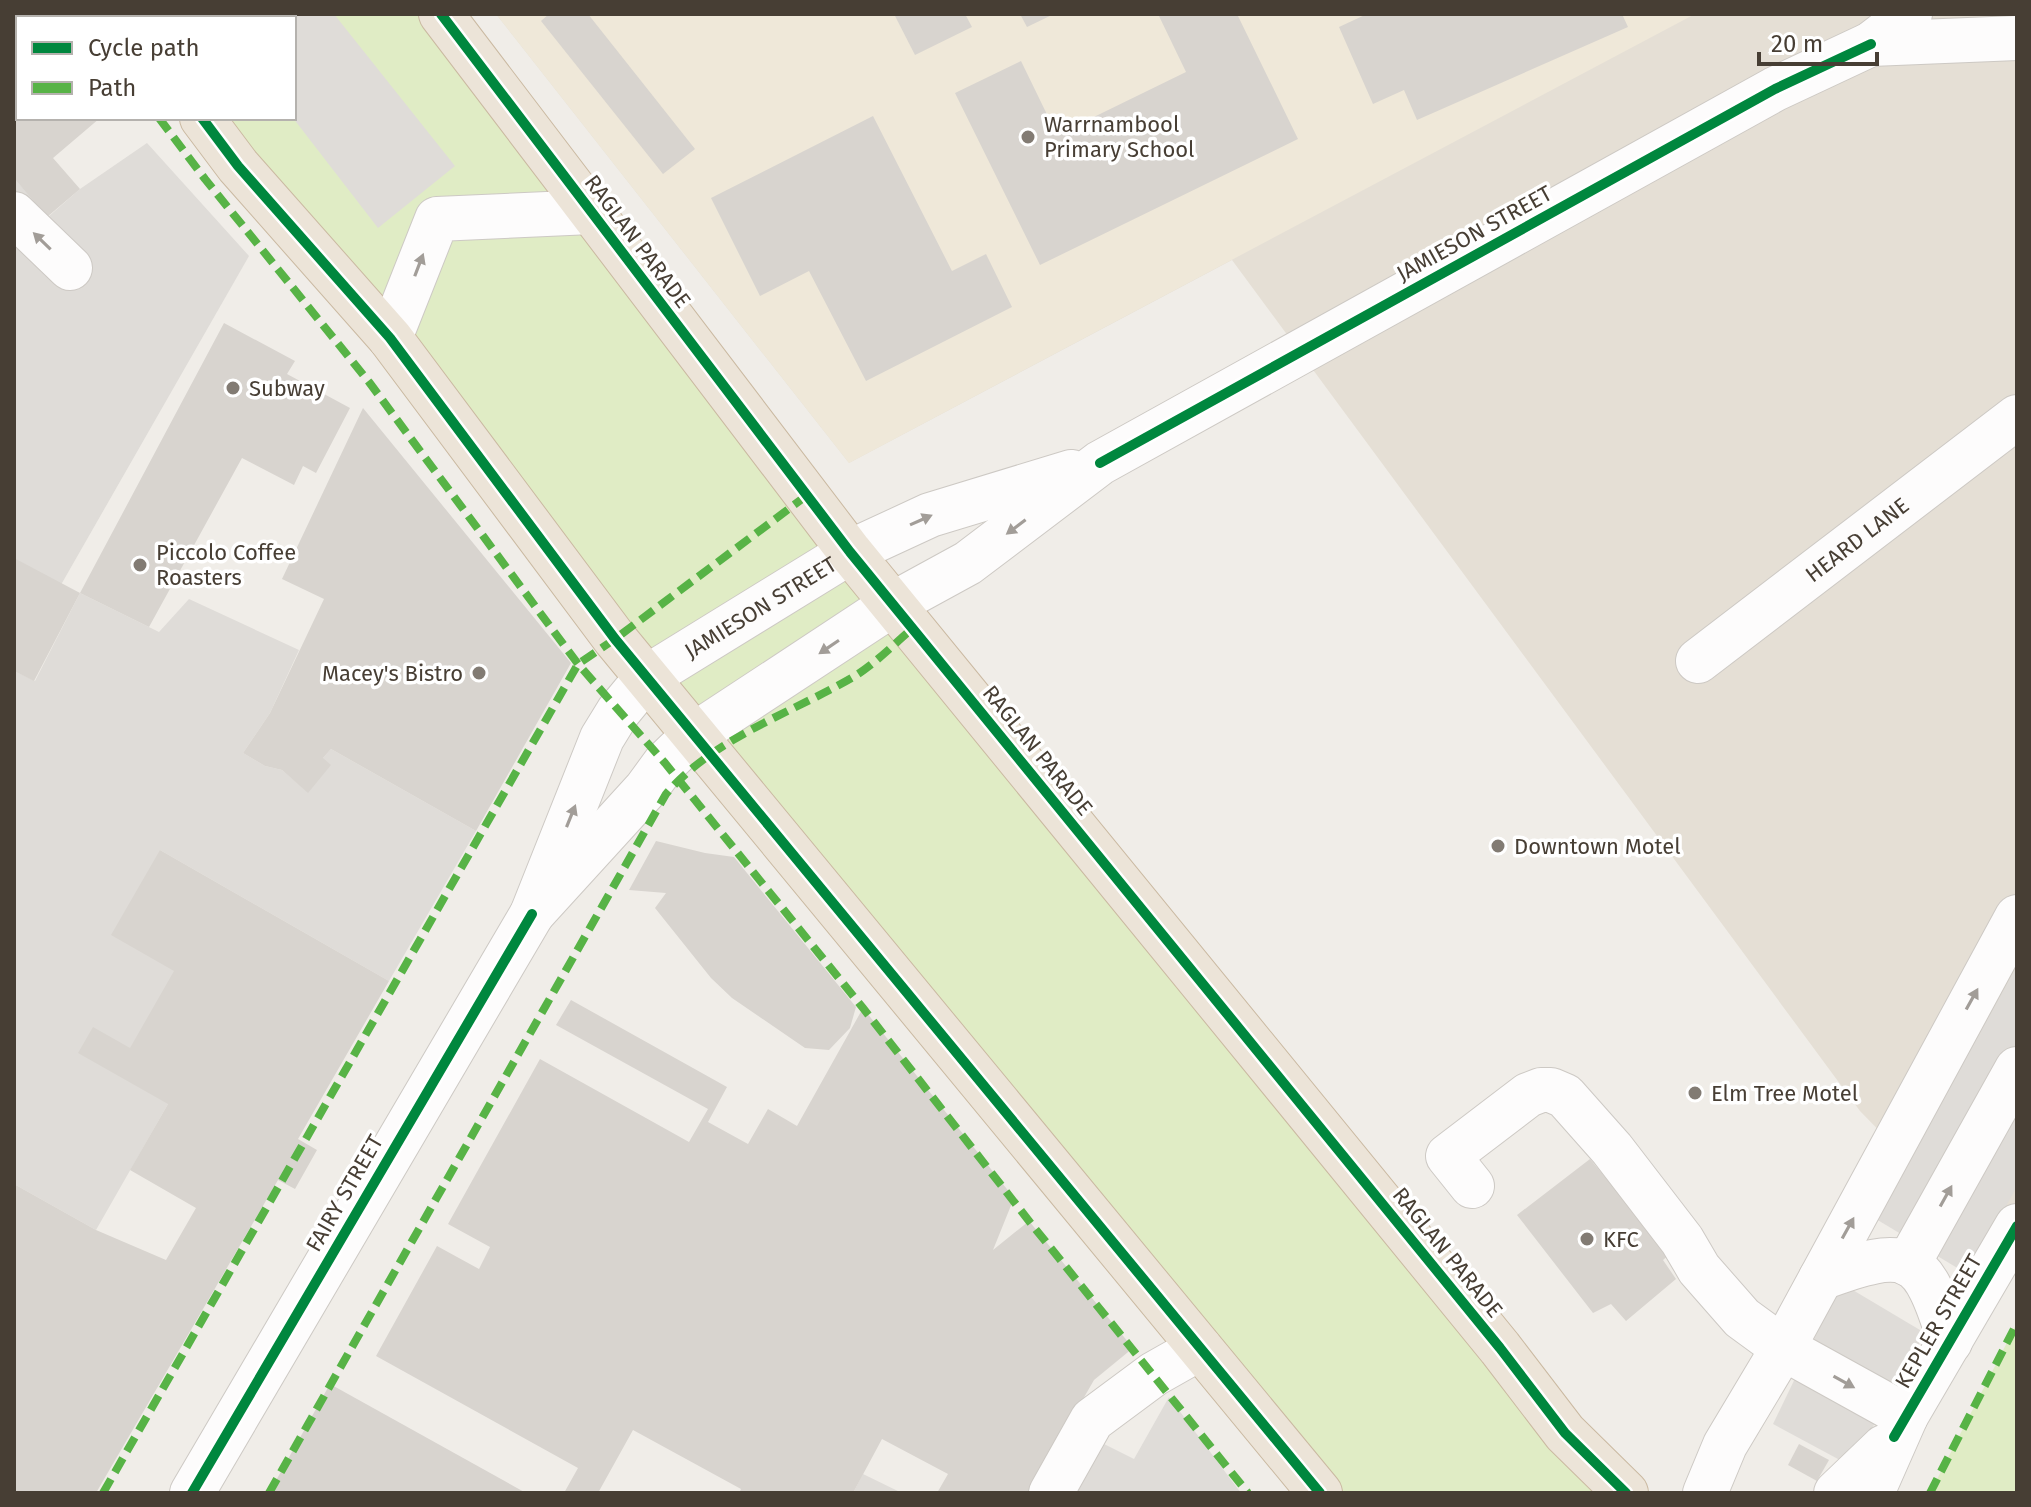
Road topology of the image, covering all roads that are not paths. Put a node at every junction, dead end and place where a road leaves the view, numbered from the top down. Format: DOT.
graph roads {
  1 [pos="441,14"];
  2 [pos="1910,14"];
  3 [pos="2012,14"];
  4 [pos="2017,22"];
  5 [pos="2017,38"];
  6 [pos="1871,44"];
  7 [pos="204,120"];
  8 [pos="591,212"];
  9 [pos="14,214"];
  10 [pos="70,268"];
  11 [pos="390,338"];
  12 [pos="2017,417"];
  13 [pos="1100,463"];
  14 [pos="850,552"];
  15 [pos="893,604"];
  16 [pos="1698,661"];
  17 [pos="647,677"];
  18 [pos="694,735"];
  19 [pos="532,914"];
  20 [pos="2017,917"];
  21 [pos="2017,1069"];
  22 [pos="1472,1186"];
  23 [pos="2017,1226"];
  24 [pos="1908,1264"];
  25 [pos="1821,1278"];
  26 [pos="1950,1342"];
  27 [pos="1200,1348"];
  28 [pos="1783,1348"];
  29 [pos="1900,1427"];
  30 [pos="1732,1433"];
  31 [pos="192,1493"];
  32 [pos="1051,1493"];
  33 [pos="1320,1493"];
  34 [pos="1626,1493"];
  35 [pos="1705,1493"];
  36 [pos="1743,1493"];
  37 [pos="1836,1493"];
  38 [pos="1872,1493"];
  1 -- 8 [label="highway, RAGLAN PARADE"];
  2 -- 6 [label="street, JAMIESON STREET"];
  3 -- 4 [label="street"];
  5 -- 6 [label="street, JAMIESON STREET"];
  6 -- 13 [label="street, JAMIESON STREET"];
  7 -- 11 [label="highway"];
  11 -- 8 [label="street, one-way"];
  8 -- 14 [label="highway, RAGLAN PARADE"];
  10 -- 9 [label="street, one-way"];
  11 -- 17 [label="highway"];
  12 -- 16 [label="street, HEARD LANE"];
  14 -- 13 [label="street, JAMIESON STREET, one-way"];
  13 -- 15 [label="street, JAMIESON STREET, one-way"];
  14 -- 15 [label="highway, RAGLAN PARADE"];
  14 -- 17 [label="street, JAMIESON STREET"];
  15 -- 18 [label="street, JAMIESON STREET, one-way"];
  15 -- 34 [label="highway, RAGLAN PARADE"];
  17 -- 18 [label="highway"];
  19 -- 17 [label="street, FAIRY STREET, one-way"];
  18 -- 19 [label="street, FAIRY STREET"];
  18 -- 27 [label="highway"];
  19 -- 31 [label="street, FAIRY STREET"];
  25 -- 20 [label="street, one-way"];
  24 -- 21 [label="street, one-way"];
  22 -- 28 [label="street"];
  23 -- 26 [label="street, KEPLER STREET"];
  24 -- 25 [label="street"];
  24 -- 26 [label="street"];
  25 -- 28 [label="street"];
  26 -- 29 [label="street, KEPLER STREET"];
  27 -- 32 [label="street"];
  27 -- 33 [label="highway"];
  28 -- 29 [label="street, one-way"];
  28 -- 30 [label="street"];
  29 -- 37 [label="street, KEPLER STREET"];
  29 -- 38 [label="street, KEPLER STREET"];
  30 -- 35 [label="street"];
  30 -- 36 [label="street"];
}
